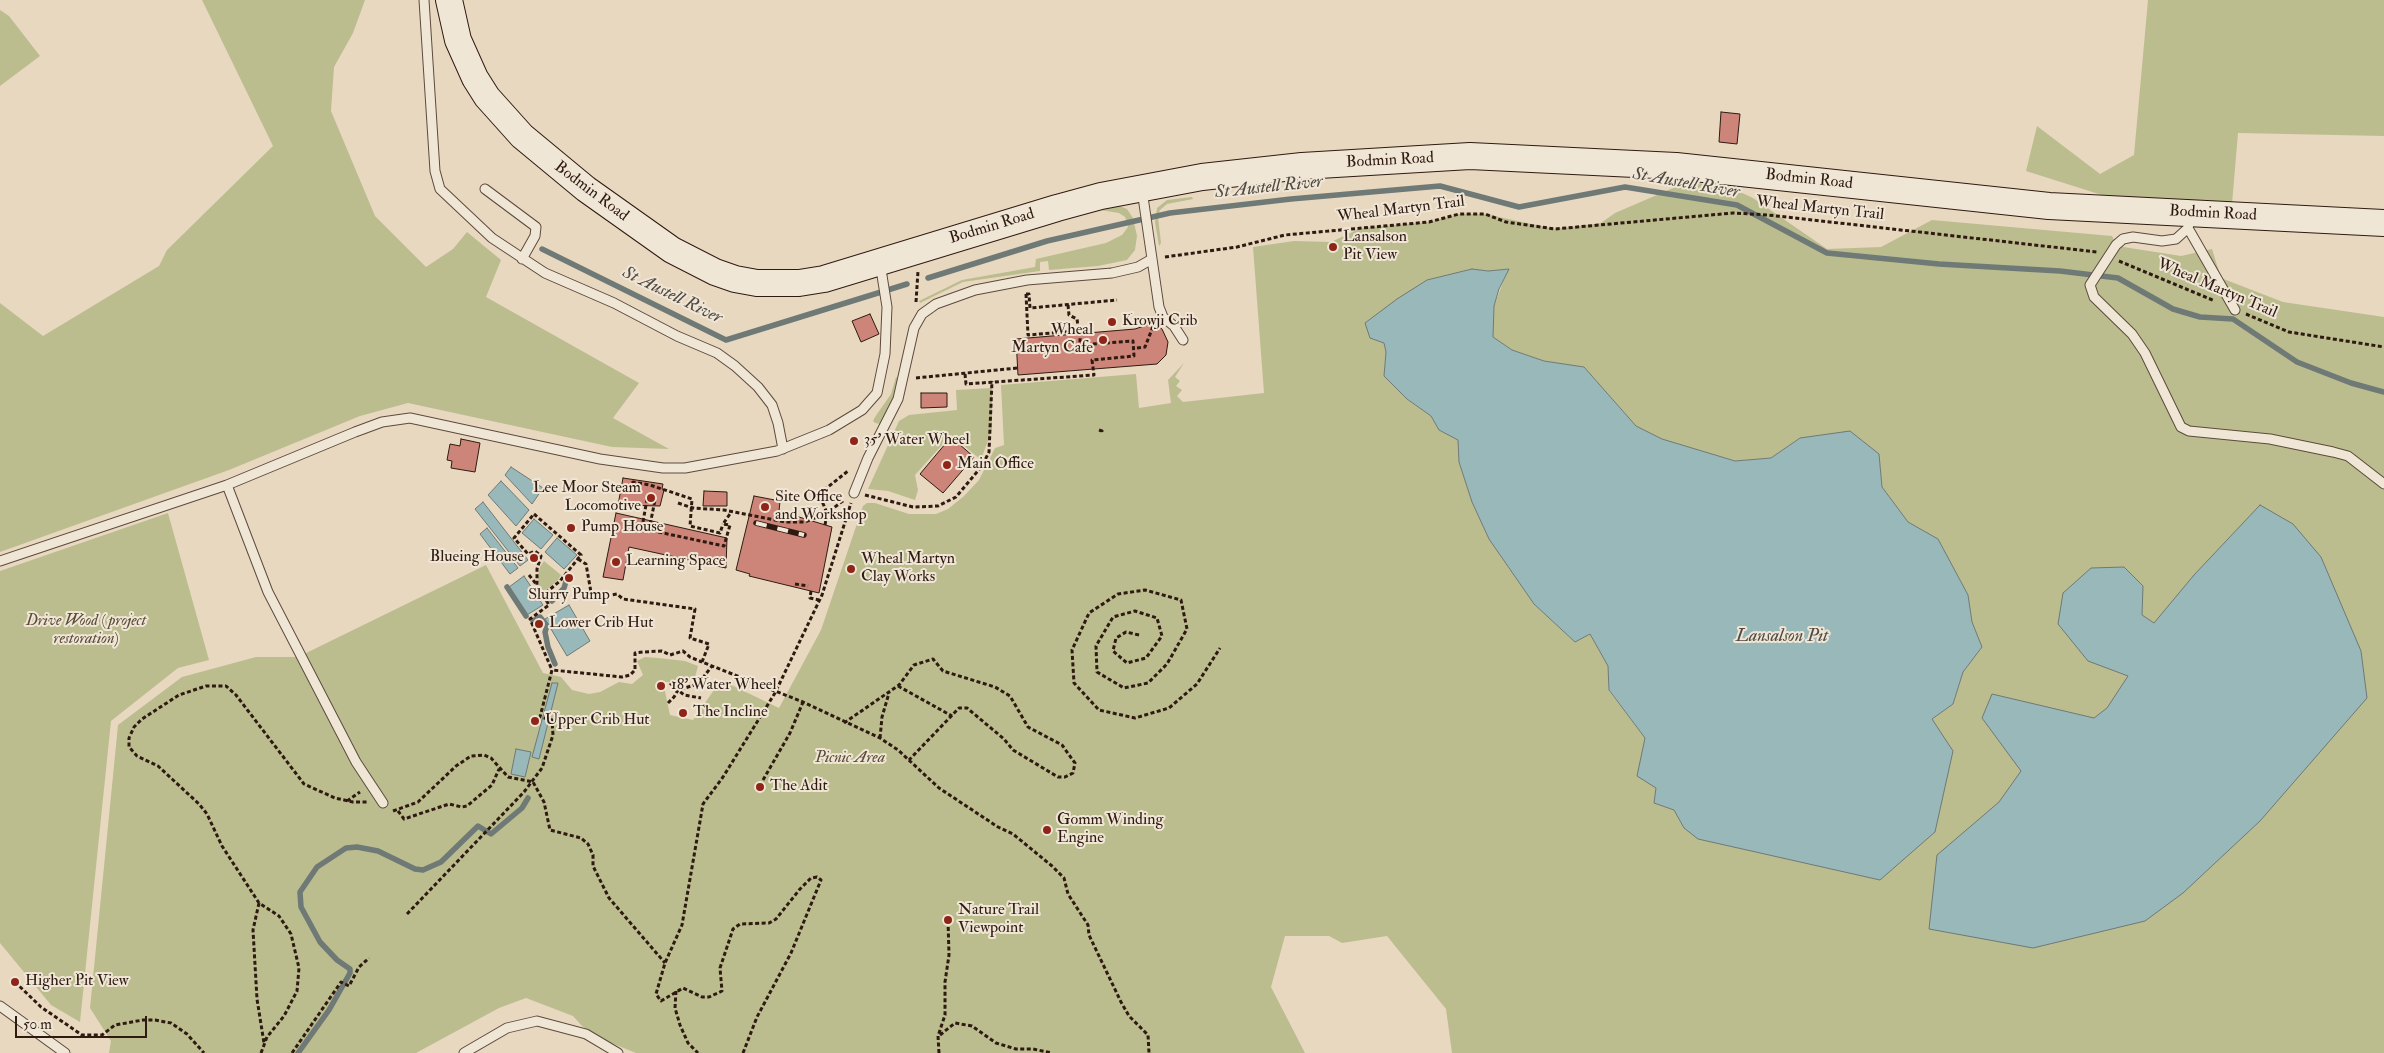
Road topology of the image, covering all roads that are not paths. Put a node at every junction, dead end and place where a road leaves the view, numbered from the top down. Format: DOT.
graph roads {
  1 [pos="424,0"];
  2 [pos="449,0"];
  3 [pos="485,189"];
  4 [pos="1143,195"];
  5 [pos="2190,220"];
  6 [pos="2384,222"];
  7 [pos="522,259"];
  8 [pos="1152,259"];
  9 [pos="881,271"];
  10 [pos="2235,310"];
  11 [pos="1183,340"];
  12 [pos="783,449"];
  13 [pos="2384,484"];
  14 [pos="227,485"];
  15 [pos="854,493"];
  16 [pos="0,561"];
  17 [pos="383,803"];
  18 [pos="0,1006"];
  19 [pos="66,1053"];
  20 [pos="464,1053"];
  21 [pos="618,1053"];
  1 -- 7 [label="lane"];
  2 -- 9 [label="main road, Bodmin Road"];
  3 -- 7 [label="lane"];
  4 -- 5 [label="main road, Bodmin Road"];
  4 -- 8 [label="lane"];
  4 -- 9 [label="main road, Bodmin Road"];
  5 -- 6 [label="main road, Bodmin Road"];
  5 -- 10 [label="lane"];
  5 -- 13 [label="lane"];
  7 -- 12 [label="lane"];
  8 -- 11 [label="lane"];
  8 -- 15 [label="lane"];
  9 -- 12 [label="lane"];
  12 -- 14 [label="lane"];
  14 -- 16 [label="lane"];
  14 -- 17 [label="lane"];
  18 -- 19 [label="lane"];
  20 -- 21 [label="lane"];
}
